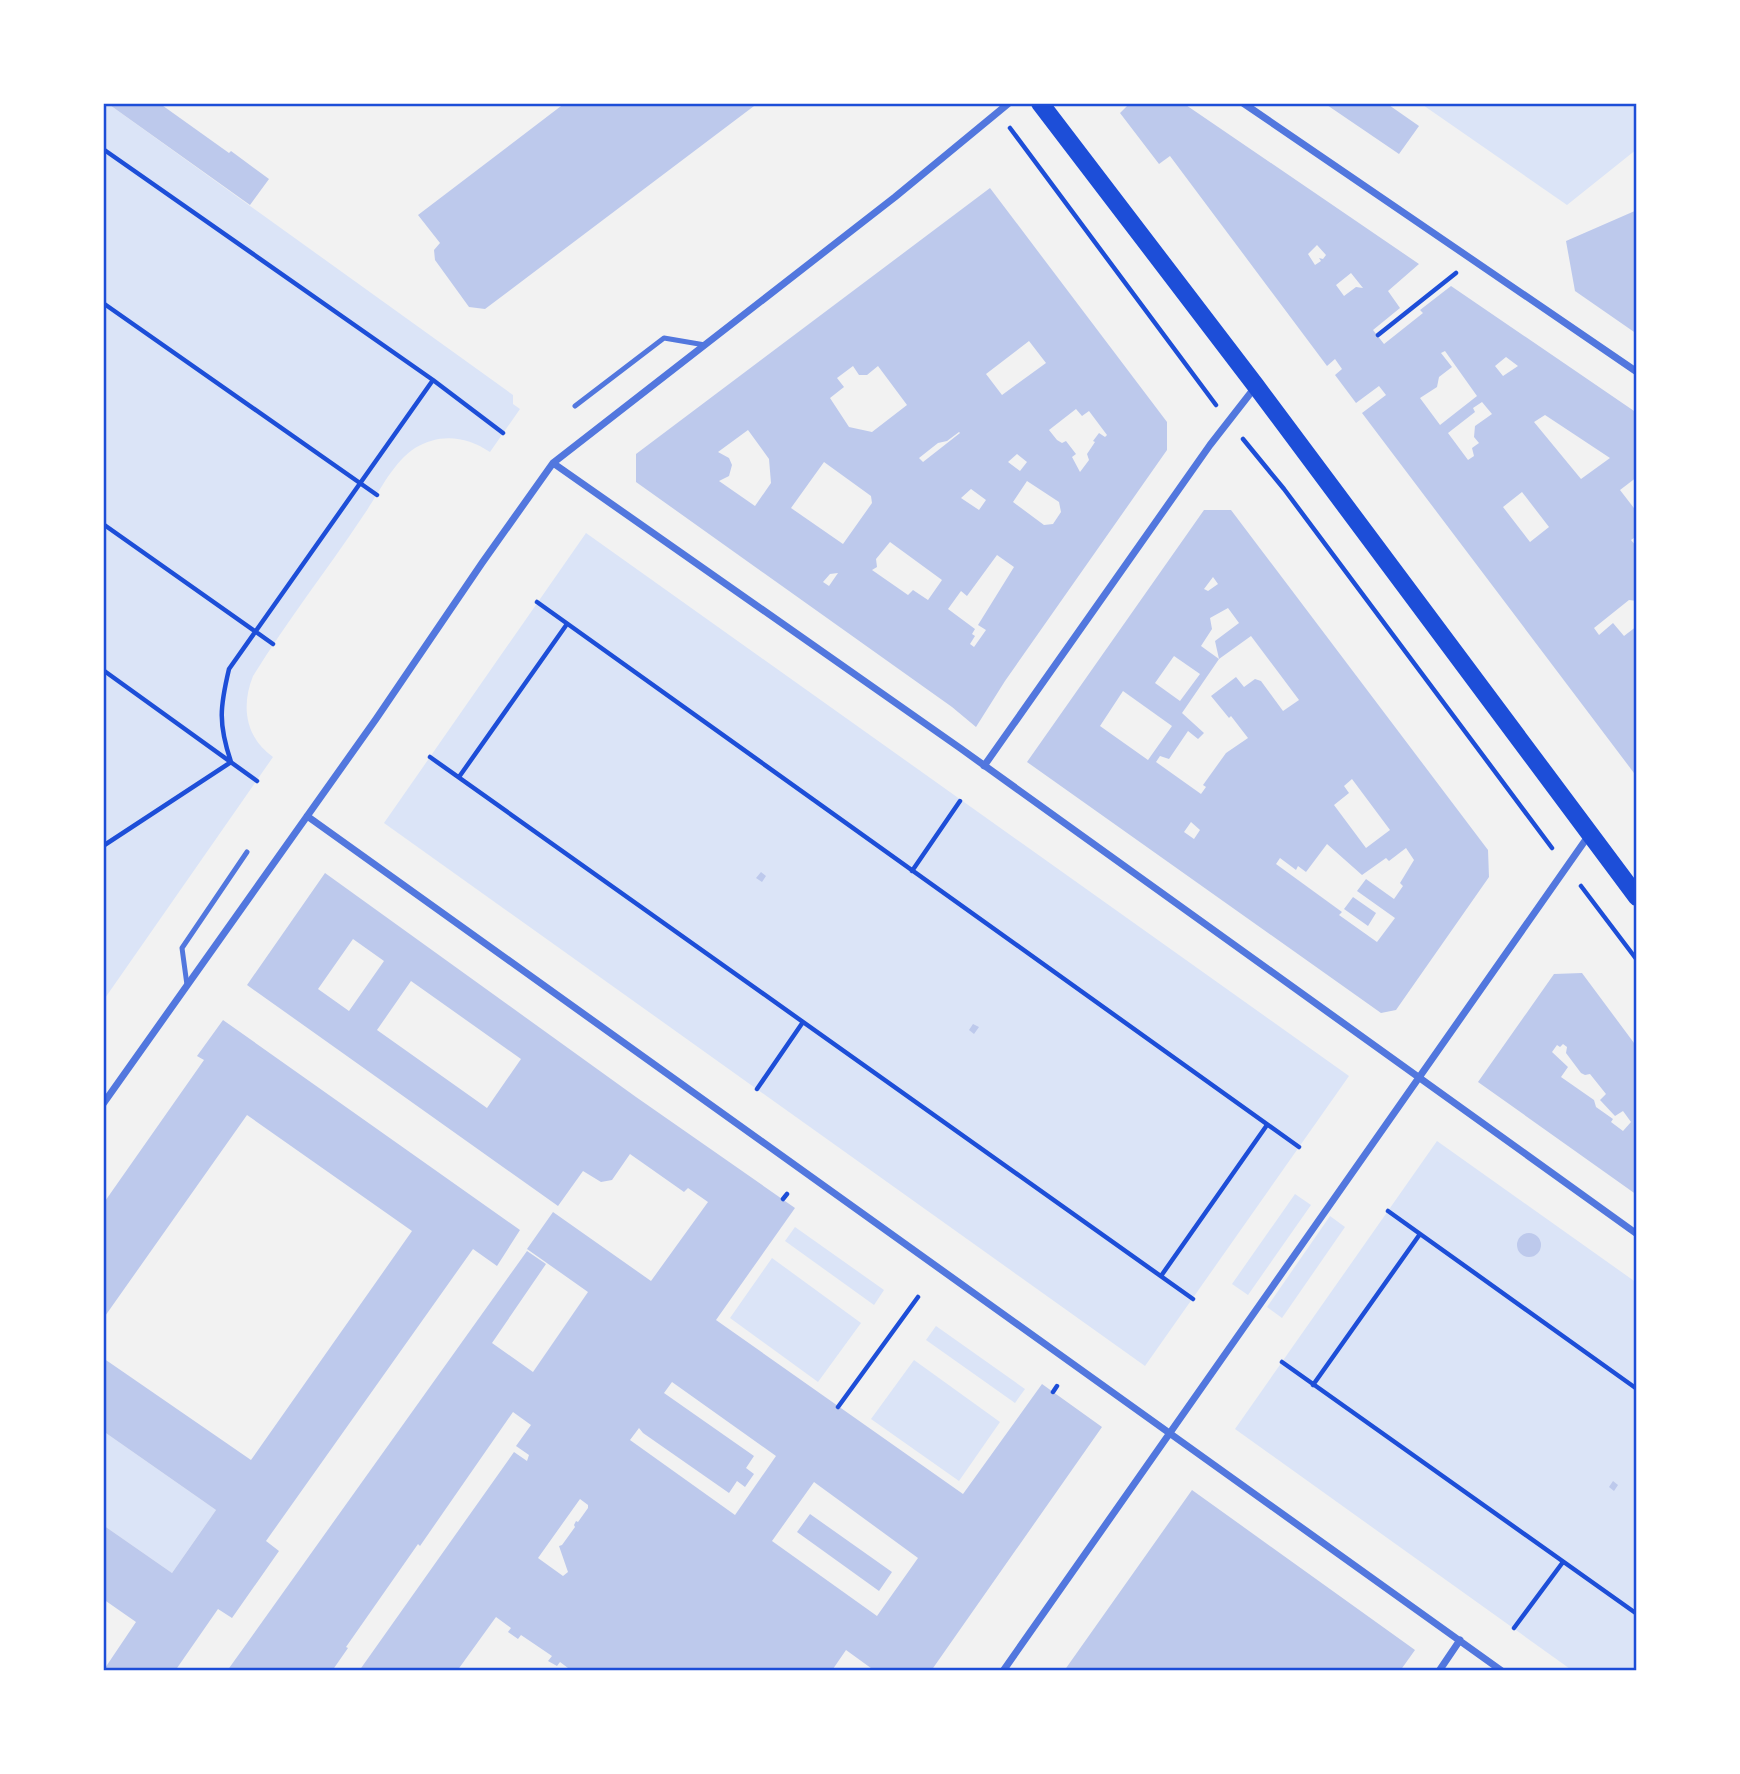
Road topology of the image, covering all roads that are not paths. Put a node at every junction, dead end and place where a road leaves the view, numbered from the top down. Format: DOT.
graph roads {
  1 [pos="1009,103"];
  2 [pos="1040,103"];
  3 [pos="1243,103"];
  4 [pos="705,345"];
  5 [pos="1637,372"];
  6 [pos="1256,386"];
  7 [pos="575,406"];
  8 [pos="553,463"];
  9 [pos="984,766"];
  10 [pos="307,816"];
  11 [pos="1590,835"];
  12 [pos="247,852"];
  13 [pos="1637,897"];
  14 [pos="187,986"];
  15 [pos="1418,1077"];
  16 [pos="103,1104"];
  17 [pos="1637,1234"];
  18 [pos="1170,1433"];
  19 [pos="1460,1640"];
  20 [pos="1003,1671"];
  21 [pos="1439,1671"];
  22 [pos="1502,1671"];
  1 -- 4 [label="street"];
  2 -- 6 [label="main road"];
  3 -- 5 [label="street"];
  4 -- 7 [label="lane"];
  4 -- 8 [label="street"];
  6 -- 9 [label="street"];
  6 -- 11 [label="main road"];
  8 -- 9 [label="street"];
  8 -- 10 [label="street"];
  9 -- 15 [label="street"];
  10 -- 14 [label="street"];
  10 -- 18 [label="street"];
  11 -- 13 [label="main road"];
  11 -- 15 [label="street"];
  12 -- 14 [label="lane"];
  14 -- 16 [label="street"];
  15 -- 17 [label="street"];
  15 -- 18 [label="street"];
  18 -- 19 [label="street"];
  18 -- 20 [label="street"];
  19 -- 21 [label="street"];
  19 -- 22 [label="street"];
}
